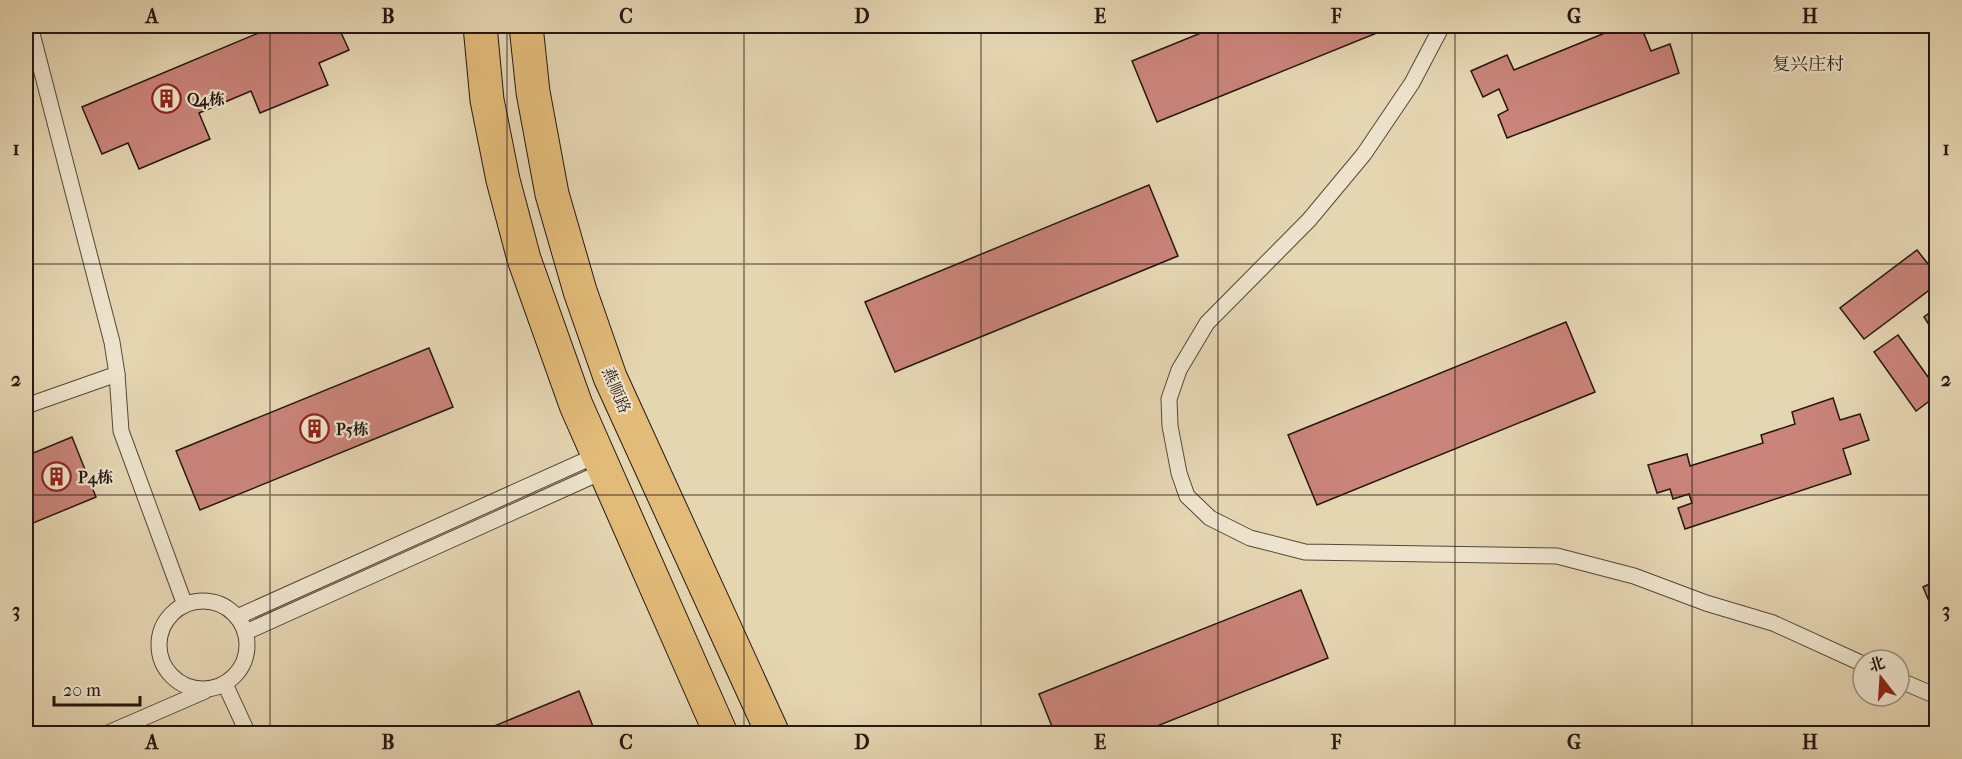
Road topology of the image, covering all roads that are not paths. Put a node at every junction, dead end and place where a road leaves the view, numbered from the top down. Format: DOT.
graph roads {
  1 [pos="30,26"];
  2 [pos="480,26"];
  3 [pos="526,26"];
  4 [pos="1442,26"];
  5 [pos="117,374"];
  6 [pos="26,406"];
  7 [pos="601,463"];
  8 [pos="185,605"];
  9 [pos="237,617"];
  10 [pos="246,632"];
  11 [pos="1851,659"];
  12 [pos="225,684"];
  13 [pos="1911,685"];
  14 [pos="208,689"];
  15 [pos="1936,696"];
  16 [pos="106,734"];
  17 [pos="248,734"];
  18 [pos="721,734"];
  19 [pos="773,734"];
  1 -- 5 [label="lane"];
  2 -- 7 [label="main road"];
  3 -- 19 [label="main road, 燕顺路"];
  4 -- 11 [label="lane"];
  5 -- 6 [label="lane"];
  5 -- 8 [label="lane"];
  7 -- 9 [label="lane"];
  7 -- 10 [label="lane"];
  7 -- 18 [label="main road"];
  8 -- 9 [label="lane"];
  8 -- 14 [label="lane"];
  9 -- 10 [label="lane"];
  10 -- 12 [label="lane"];
  12 -- 14 [label="lane"];
  12 -- 17 [label="lane"];
  13 -- 15 [label="lane"];
  14 -- 16 [label="lane"];
}
